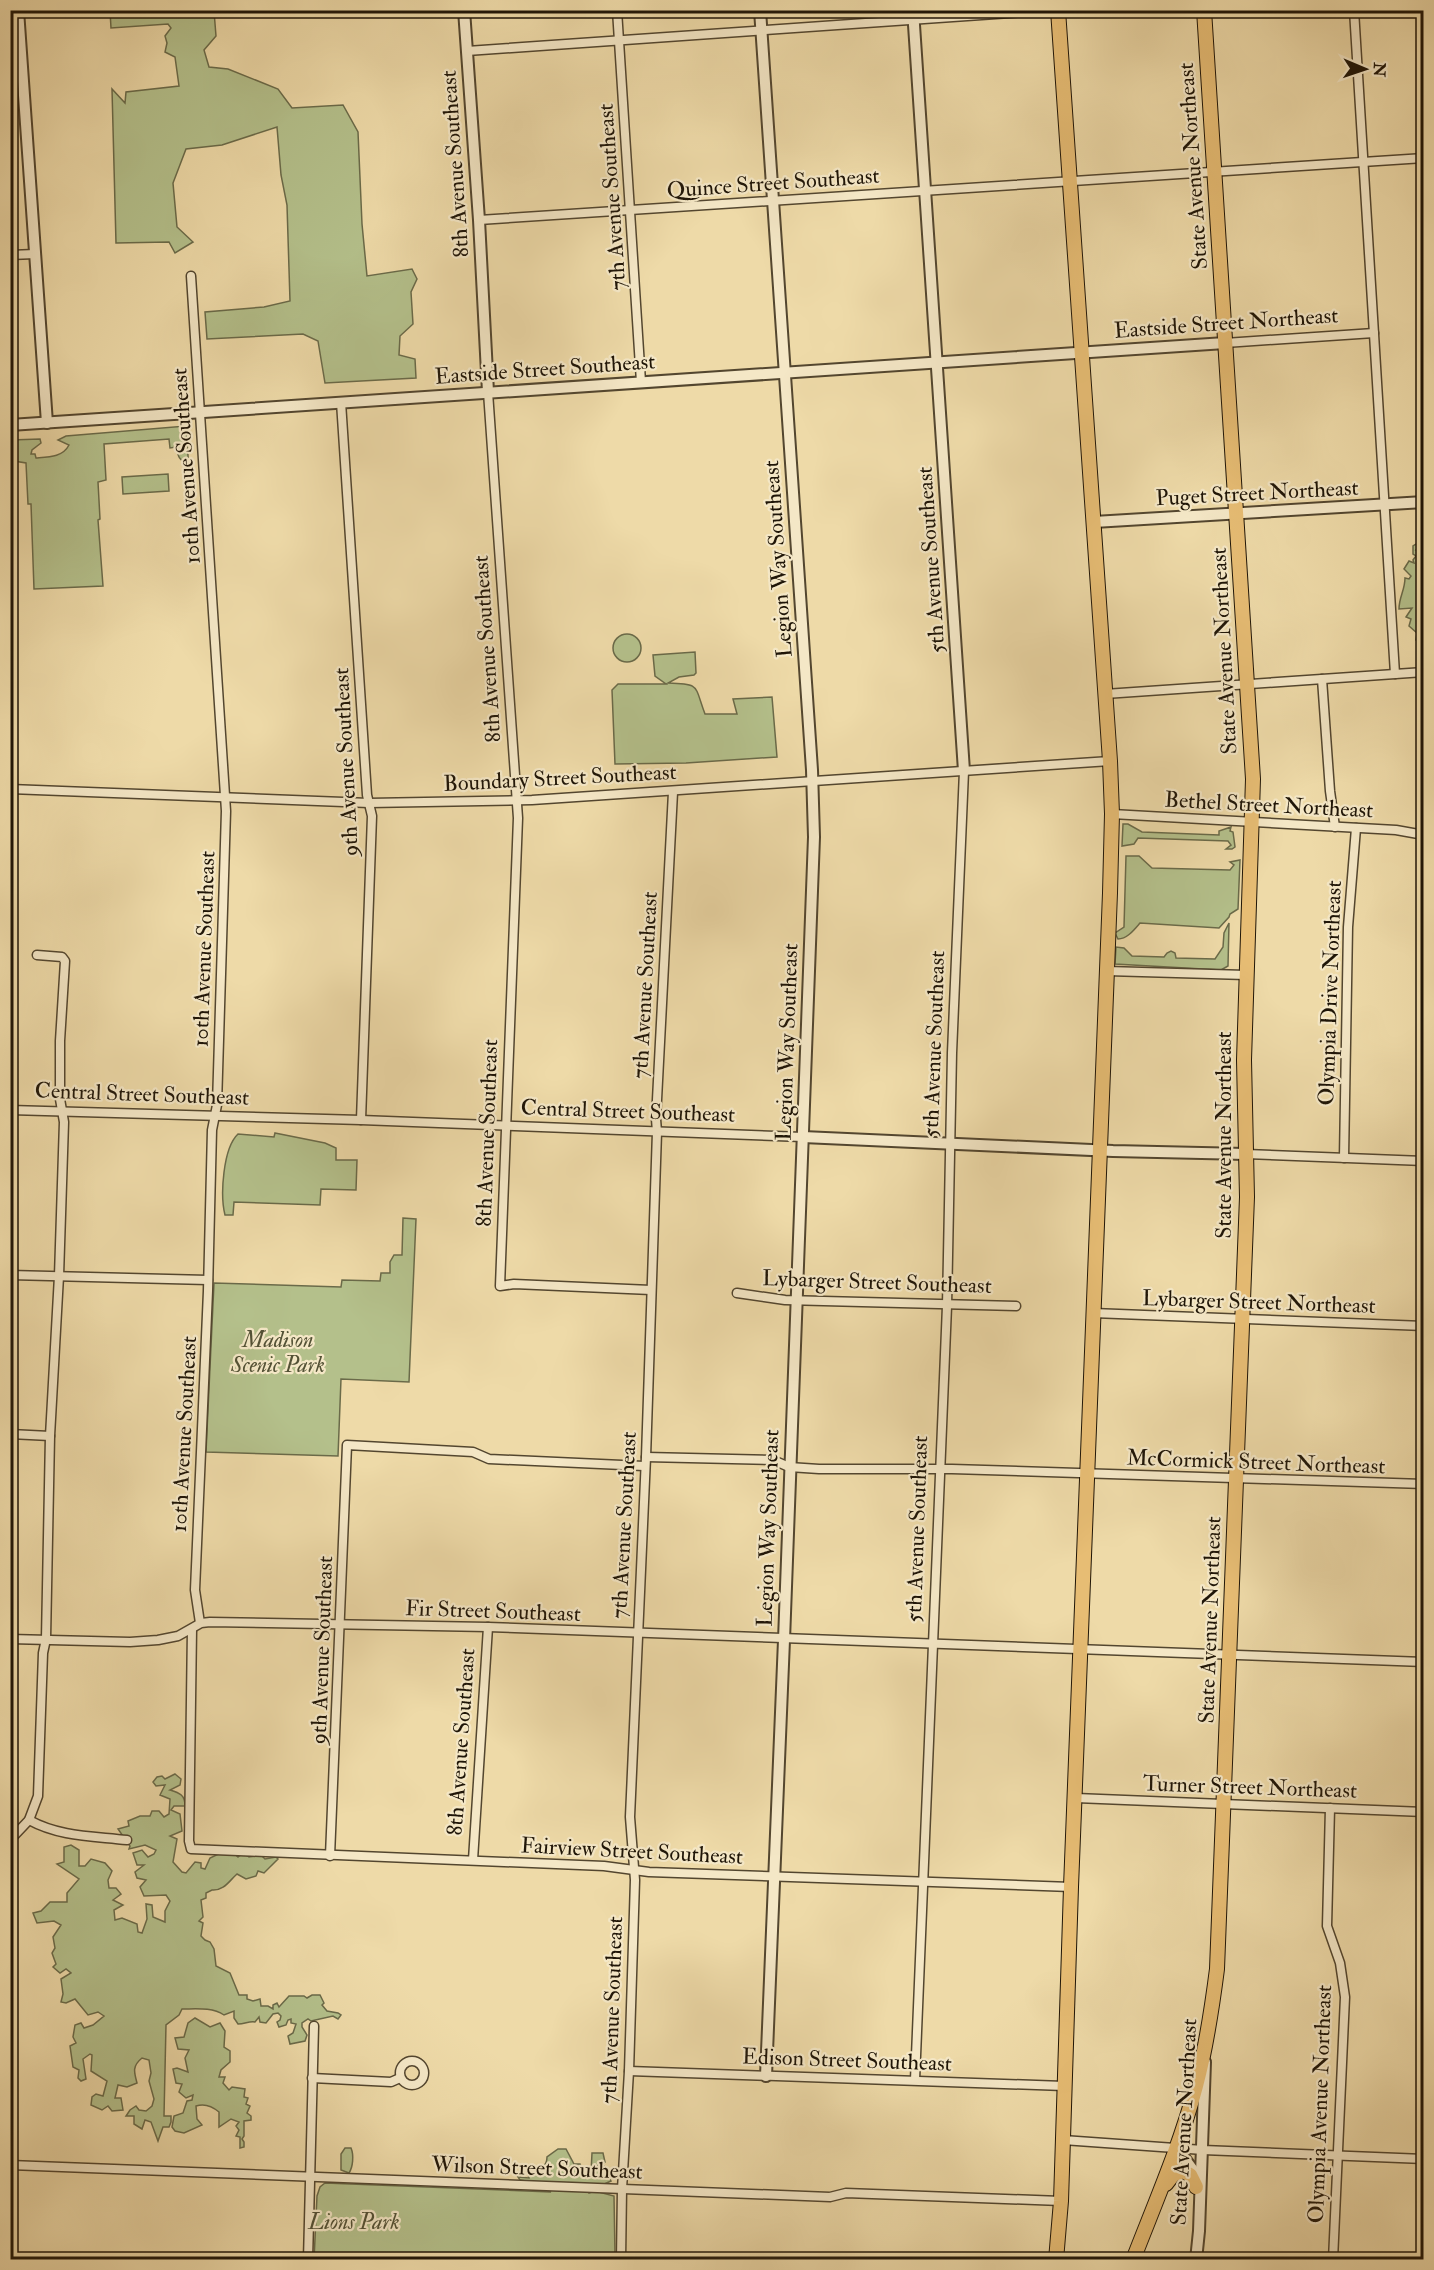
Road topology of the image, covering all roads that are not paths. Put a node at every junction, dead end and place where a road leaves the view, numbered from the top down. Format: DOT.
graph roads {
  1 [pos="18,10"];
  2 [pos="464,10"];
  3 [pos="617,10"];
  4 [pos="760,10"];
  5 [pos="1052,10"];
  6 [pos="1058,10"];
  7 [pos="1204,10"];
  8 [pos="1354,10"];
  9 [pos="914,15"];
  10 [pos="762,30"];
  11 [pos="619,41"];
  12 [pos="466,51"];
  13 [pos="1424,158"];
  14 [pos="1363,162"];
  15 [pos="1214,172"];
  16 [pos="1070,181"];
  17 [pos="926,191"];
  18 [pos="774,200"];
  19 [pos="630,210"];
  20 [pos="479,220"];
  21 [pos="35,254"];
  22 [pos="10,255"];
  23 [pos="191,276"];
  24 [pos="1374,333"];
  25 [pos="1225,343"];
  26 [pos="1081,353"];
  27 [pos="937,362"];
  28 [pos="785,372"];
  29 [pos="641,382"];
  30 [pos="488,392"];
  31 [pos="341,402"];
  32 [pos="200,412"];
  33 [pos="47,423"];
  34 [pos="10,425"];
  35 [pos="1424,502"];
  36 [pos="1384,505"];
  37 [pos="1237,514"];
  38 [pos="1094,522"];
  39 [pos="1424,672"];
  40 [pos="1395,674"];
  41 [pos="1322,679"];
  42 [pos="1248,685"];
  43 [pos="1105,694"];
  44 [pos="1110,761"];
  45 [pos="964,771"];
  46 [pos="813,782"];
  47 [pos="10,789"];
  48 [pos="673,792"];
  49 [pos="225,797"];
  50 [pos="517,801"];
  51 [pos="369,802"];
  52 [pos="1112,814"];
  53 [pos="1252,824"];
  54 [pos="1335,827"];
  55 [pos="1356,828"];
  56 [pos="1424,835"];
  57 [pos="37,955"];
  58 [pos="1107,971"];
  59 [pos="1246,975"];
  60 [pos="10,1110"];
  61 [pos="63,1112"];
  62 [pos="216,1115"];
  63 [pos="361,1120"];
  64 [pos="507,1126"];
  65 [pos="657,1132"];
  66 [pos="803,1137"];
  67 [pos="951,1144"];
  68 [pos="1100,1150"];
  69 [pos="1246,1154"];
  70 [pos="1344,1158"];
  71 [pos="1424,1161"];
  72 [pos="10,1275"];
  73 [pos="59,1276"];
  74 [pos="208,1280"];
  75 [pos="651,1290"];
  76 [pos="737,1293"];
  77 [pos="796,1300"];
  78 [pos="947,1306"];
  79 [pos="1016,1306"];
  80 [pos="1093,1313"];
  81 [pos="1243,1319"];
  82 [pos="1424,1326"];
  83 [pos="10,1434"];
  84 [pos="50,1436"];
  85 [pos="347,1445"];
  86 [pos="645,1462"];
  87 [pos="789,1467"];
  88 [pos="939,1469"];
  89 [pos="1087,1474"];
  90 [pos="1237,1479"];
  91 [pos="1424,1485"];
  92 [pos="341,1624"];
  93 [pos="196,1626"];
  94 [pos="488,1628"];
  95 [pos="637,1633"];
  96 [pos="10,1639"];
  97 [pos="46,1639"];
  98 [pos="784,1640"];
  99 [pos="932,1645"];
  100 [pos="1081,1651"];
  101 [pos="1230,1655"];
  102 [pos="1424,1662"];
  103 [pos="1076,1798"];
  104 [pos="1224,1804"];
  105 [pos="1330,1808"];
  106 [pos="1424,1812"];
  107 [pos="29,1820"];
  108 [pos="10,1840"];
  109 [pos="127,1840"];
  110 [pos="330,1856"];
  111 [pos="473,1860"];
  112 [pos="634,1869"];
  113 [pos="774,1876"];
  114 [pos="922,1881"];
  115 [pos="1071,1887"];
  116 [pos="314,2026"];
  117 [pos="1206,2043"];
  118 [pos="629,2071"];
  119 [pos="766,2076"];
  120 [pos="312,2078"];
  121 [pos="400,2078"];
  122 [pos="915,2080"];
  123 [pos="1064,2086"];
  124 [pos="1063,2140"];
  125 [pos="1176,2147"];
  126 [pos="1203,2150"];
  127 [pos="1337,2156"];
  128 [pos="1424,2159"];
  129 [pos="10,2165"];
  130 [pos="310,2178"];
  131 [pos="1196,2187"];
  132 [pos="622,2189"];
  133 [pos="1061,2201"];
  134 [pos="1152,2210"];
  135 [pos="308,2259"];
  136 [pos="621,2259"];
  137 [pos="1056,2259"];
  138 [pos="1133,2259"];
  139 [pos="1195,2259"];
  140 [pos="1333,2259"];
  1 -- 21 [label="street"];
  2 -- 12 [label="street, 8th Avenue Southeast"];
  3 -- 11 [label="street, 7th Avenue Southeast"];
  4 -- 10 [label="street, Legion Way Southeast"];
  5 -- 9 [label="street"];
  6 -- 16 [label="main road"];
  7 -- 15 [label="main road, State Avenue Northeast"];
  8 -- 14 [label="street"];
  9 -- 10 [label="street"];
  9 -- 17 [label="street, 5th Avenue Southeast"];
  10 -- 11 [label="street"];
  10 -- 18 [label="street, Legion Way Southeast"];
  11 -- 12 [label="street"];
  11 -- 19 [label="street, 7th Avenue Southeast"];
  12 -- 20 [label="street, 8th Avenue Southeast"];
  13 -- 14 [label="street, Quince Street Southeast"];
  14 -- 15 [label="street, Quince Street Southeast"];
  14 -- 24 [label="street"];
  15 -- 16 [label="street, Quince Street Southeast"];
  15 -- 25 [label="main road, State Avenue Northeast"];
  16 -- 17 [label="street, Quince Street Southeast"];
  16 -- 26 [label="main road"];
  17 -- 18 [label="street, Quince Street Southeast"];
  17 -- 27 [label="street, 5th Avenue Southeast"];
  18 -- 19 [label="street, Quince Street Southeast"];
  18 -- 28 [label="street, Legion Way Southeast"];
  19 -- 20 [label="street, Quince Street Southeast"];
  19 -- 29 [label="street, 7th Avenue Southeast"];
  20 -- 30 [label="street, 8th Avenue Southeast"];
  21 -- 22 [label="street"];
  21 -- 33 [label="street"];
  23 -- 32 [label="street, 10th Avenue Southeast"];
  24 -- 25 [label="street, Eastside Street Northeast"];
  24 -- 36 [label="street"];
  25 -- 26 [label="street, Eastside Street Northeast"];
  25 -- 37 [label="main road, State Avenue Northeast"];
  26 -- 27 [label="street, Eastside Street Southeast"];
  26 -- 38 [label="main road"];
  27 -- 28 [label="street, Eastside Street Southeast"];
  27 -- 45 [label="street, 5th Avenue Southeast"];
  28 -- 29 [label="street, Eastside Street Southeast"];
  28 -- 46 [label="street, Legion Way Southeast"];
  29 -- 30 [label="street, Eastside Street Southeast"];
  30 -- 31 [label="street, Eastside Street Southeast"];
  30 -- 50 [label="street, 8th Avenue Southeast"];
  31 -- 32 [label="street, Eastside Street Southeast"];
  31 -- 51 [label="street, 9th Avenue Southeast"];
  32 -- 33 [label="street, Eastside Street Southeast"];
  32 -- 49 [label="street, 10th Avenue Southeast"];
  33 -- 34 [label="street, Eastside Street Southeast"];
  35 -- 36 [label="street, Puget Street Northeast"];
  36 -- 37 [label="street, Puget Street Northeast"];
  36 -- 40 [label="street"];
  37 -- 38 [label="street, Puget Street Northeast"];
  37 -- 42 [label="main road, State Avenue Northeast"];
  38 -- 43 [label="main road"];
  39 -- 40 [label="street"];
  40 -- 41 [label="street"];
  41 -- 42 [label="street"];
  41 -- 54 [label="street"];
  42 -- 43 [label="street"];
  42 -- 53 [label="main road, State Avenue Northeast"];
  43 -- 44 [label="main road"];
  44 -- 45 [label="street, Boundary Street Southeast"];
  44 -- 52 [label="main road"];
  45 -- 46 [label="street, Boundary Street Southeast"];
  45 -- 67 [label="street, 5th Avenue Southeast"];
  46 -- 48 [label="street, Boundary Street Southeast"];
  46 -- 66 [label="street, Legion Way Southeast"];
  47 -- 49 [label="street, Boundary Street Southeast"];
  48 -- 50 [label="street, Boundary Street Southeast"];
  48 -- 65 [label="street, 7th Avenue Southeast"];
  49 -- 51 [label="street, Boundary Street Southeast"];
  49 -- 62 [label="street, 10th Avenue Southeast"];
  50 -- 51 [label="street, Boundary Street Southeast"];
  50 -- 64 [label="street, 8th Avenue Southeast"];
  51 -- 63 [label="street, 9th Avenue Southeast"];
  52 -- 53 [label="street, Bethel Street Northeast"];
  52 -- 58 [label="main road"];
  53 -- 54 [label="street, Bethel Street Northeast"];
  53 -- 59 [label="main road, State Avenue Northeast"];
  54 -- 55 [label="street, Bethel Street Northeast"];
  55 -- 56 [label="street, Bethel Street Northeast"];
  55 -- 70 [label="street, Olympia Drive Northeast"];
  57 -- 61 [label="street"];
  58 -- 59 [label="street"];
  58 -- 68 [label="main road"];
  59 -- 69 [label="main road, State Avenue Northeast"];
  60 -- 61 [label="street, Central Street Southeast"];
  61 -- 62 [label="street, Central Street Southeast"];
  61 -- 73 [label="street"];
  62 -- 63 [label="street, Central Street Southeast"];
  62 -- 74 [label="street, 10th Avenue Southeast"];
  63 -- 64 [label="street, Central Street Southeast"];
  64 -- 65 [label="street, Central Street Southeast"];
  64 -- 75 [label="street, 8th Avenue Southeast"];
  65 -- 66 [label="street, Central Street Southeast"];
  65 -- 75 [label="street, 7th Avenue Southeast"];
  66 -- 67 [label="street, Central Street Southeast"];
  66 -- 77 [label="street, Legion Way Southeast"];
  67 -- 68 [label="street, Central Street Southeast"];
  67 -- 78 [label="street, 5th Avenue Southeast"];
  68 -- 69 [label="street, Central Street Southeast"];
  68 -- 80 [label="main road"];
  69 -- 70 [label="street"];
  69 -- 81 [label="main road, State Avenue Northeast"];
  70 -- 71 [label="street"];
  72 -- 73 [label="street"];
  73 -- 74 [label="street"];
  73 -- 84 [label="street"];
  74 -- 93 [label="street, 10th Avenue Southeast"];
  75 -- 86 [label="street, 7th Avenue Southeast"];
  76 -- 77 [label="street, Lybarger Street Southeast"];
  77 -- 78 [label="street, Lybarger Street Southeast"];
  77 -- 87 [label="street, Legion Way Southeast"];
  78 -- 79 [label="street, Lybarger Street Southeast"];
  78 -- 88 [label="street, 5th Avenue Southeast"];
  80 -- 81 [label="street, Lybarger Street Northeast"];
  80 -- 89 [label="main road"];
  81 -- 82 [label="street, Lybarger Street Northeast"];
  81 -- 90 [label="main road, State Avenue Northeast"];
  83 -- 84 [label="street"];
  84 -- 97 [label="street"];
  85 -- 86 [label="street, McCormick Street Northeast"];
  85 -- 92 [label="street, 9th Avenue Southeast"];
  86 -- 87 [label="street, McCormick Street Northeast"];
  86 -- 95 [label="street, 7th Avenue Southeast"];
  87 -- 88 [label="street, McCormick Street Northeast"];
  87 -- 98 [label="street, Legion Way Southeast"];
  88 -- 89 [label="street, McCormick Street Northeast"];
  88 -- 99 [label="street, 5th Avenue Southeast"];
  89 -- 90 [label="street, McCormick Street Northeast"];
  89 -- 100 [label="main road"];
  90 -- 91 [label="street, McCormick Street Northeast"];
  90 -- 101 [label="main road, State Avenue Northeast"];
  92 -- 93 [label="street, Fir Street Southeast"];
  92 -- 94 [label="street, Fir Street Southeast"];
  92 -- 110 [label="street, 9th Avenue Southeast"];
  93 -- 97 [label="street, Fir Street Southeast"];
  93 -- 110 [label="street, Fairview Street Southeast"];
  94 -- 95 [label="street, Fir Street Southeast"];
  94 -- 111 [label="street, 8th Avenue Southeast"];
  95 -- 98 [label="street, Fir Street Southeast"];
  95 -- 112 [label="street, 7th Avenue Southeast"];
  96 -- 97 [label="street, Fir Street Southeast"];
  97 -- 107 [label="street"];
  98 -- 99 [label="street, Fir Street Southeast"];
  98 -- 113 [label="street, Legion Way Southeast"];
  99 -- 100 [label="street, Fir Street Southeast"];
  99 -- 114 [label="street, 5th Avenue Southeast"];
  100 -- 101 [label="street, Fir Street Southeast"];
  100 -- 103 [label="main road"];
  101 -- 102 [label="street, Fir Street Southeast"];
  101 -- 104 [label="main road, State Avenue Northeast"];
  103 -- 104 [label="street, Turner Street Northeast"];
  103 -- 115 [label="main road"];
  104 -- 105 [label="street, Turner Street Northeast"];
  104 -- 117 [label="main road, State Avenue Northeast"];
  105 -- 106 [label="street, Turner Street Northeast"];
  105 -- 127 [label="street, Olympia Avenue Northeast"];
  107 -- 108 [label="street"];
  107 -- 109 [label="street"];
  110 -- 111 [label="street, Fairview Street Southeast"];
  111 -- 112 [label="street, Fairview Street Southeast"];
  112 -- 113 [label="street, Fairview Street Southeast"];
  112 -- 118 [label="street, 7th Avenue Southeast"];
  113 -- 114 [label="street, Fairview Street Southeast"];
  113 -- 119 [label="street, Legion Way Southeast"];
  114 -- 115 [label="street, Fairview Street Southeast"];
  114 -- 122 [label="street, 5th Avenue Southeast"];
  115 -- 123 [label="main road"];
  116 -- 120 [label="street"];
  117 -- 125 [label="main road"];
  117 -- 126 [label="street, State Avenue Northeast"];
  118 -- 119 [label="street, Edison Street Southeast"];
  118 -- 132 [label="street, 7th Avenue Southeast"];
  119 -- 122 [label="street, Edison Street Southeast"];
  120 -- 121 [label="street"];
  120 -- 130 [label="street"];
  122 -- 123 [label="street, Edison Street Southeast"];
  123 -- 124 [label="main road"];
  124 -- 125 [label="street"];
  124 -- 133 [label="main road"];
  125 -- 126 [label="street"];
  125 -- 131 [label="street"];
  125 -- 134 [label="main road"];
  126 -- 127 [label="street"];
  126 -- 139 [label="street, State Avenue Northeast"];
  127 -- 128 [label="street"];
  127 -- 140 [label="street, Olympia Avenue Northeast"];
  129 -- 130 [label="street, Wilson Street Southeast"];
  130 -- 132 [label="street, Wilson Street Southeast"];
  130 -- 135 [label="street"];
  131 -- 134 [label="main road"];
  131 -- 139 [label="street, State Avenue Northeast"];
  132 -- 133 [label="street, Wilson Street Southeast"];
  132 -- 136 [label="street, 7th Avenue Southeast"];
  133 -- 137 [label="main road"];
  134 -- 138 [label="main road"];
}
